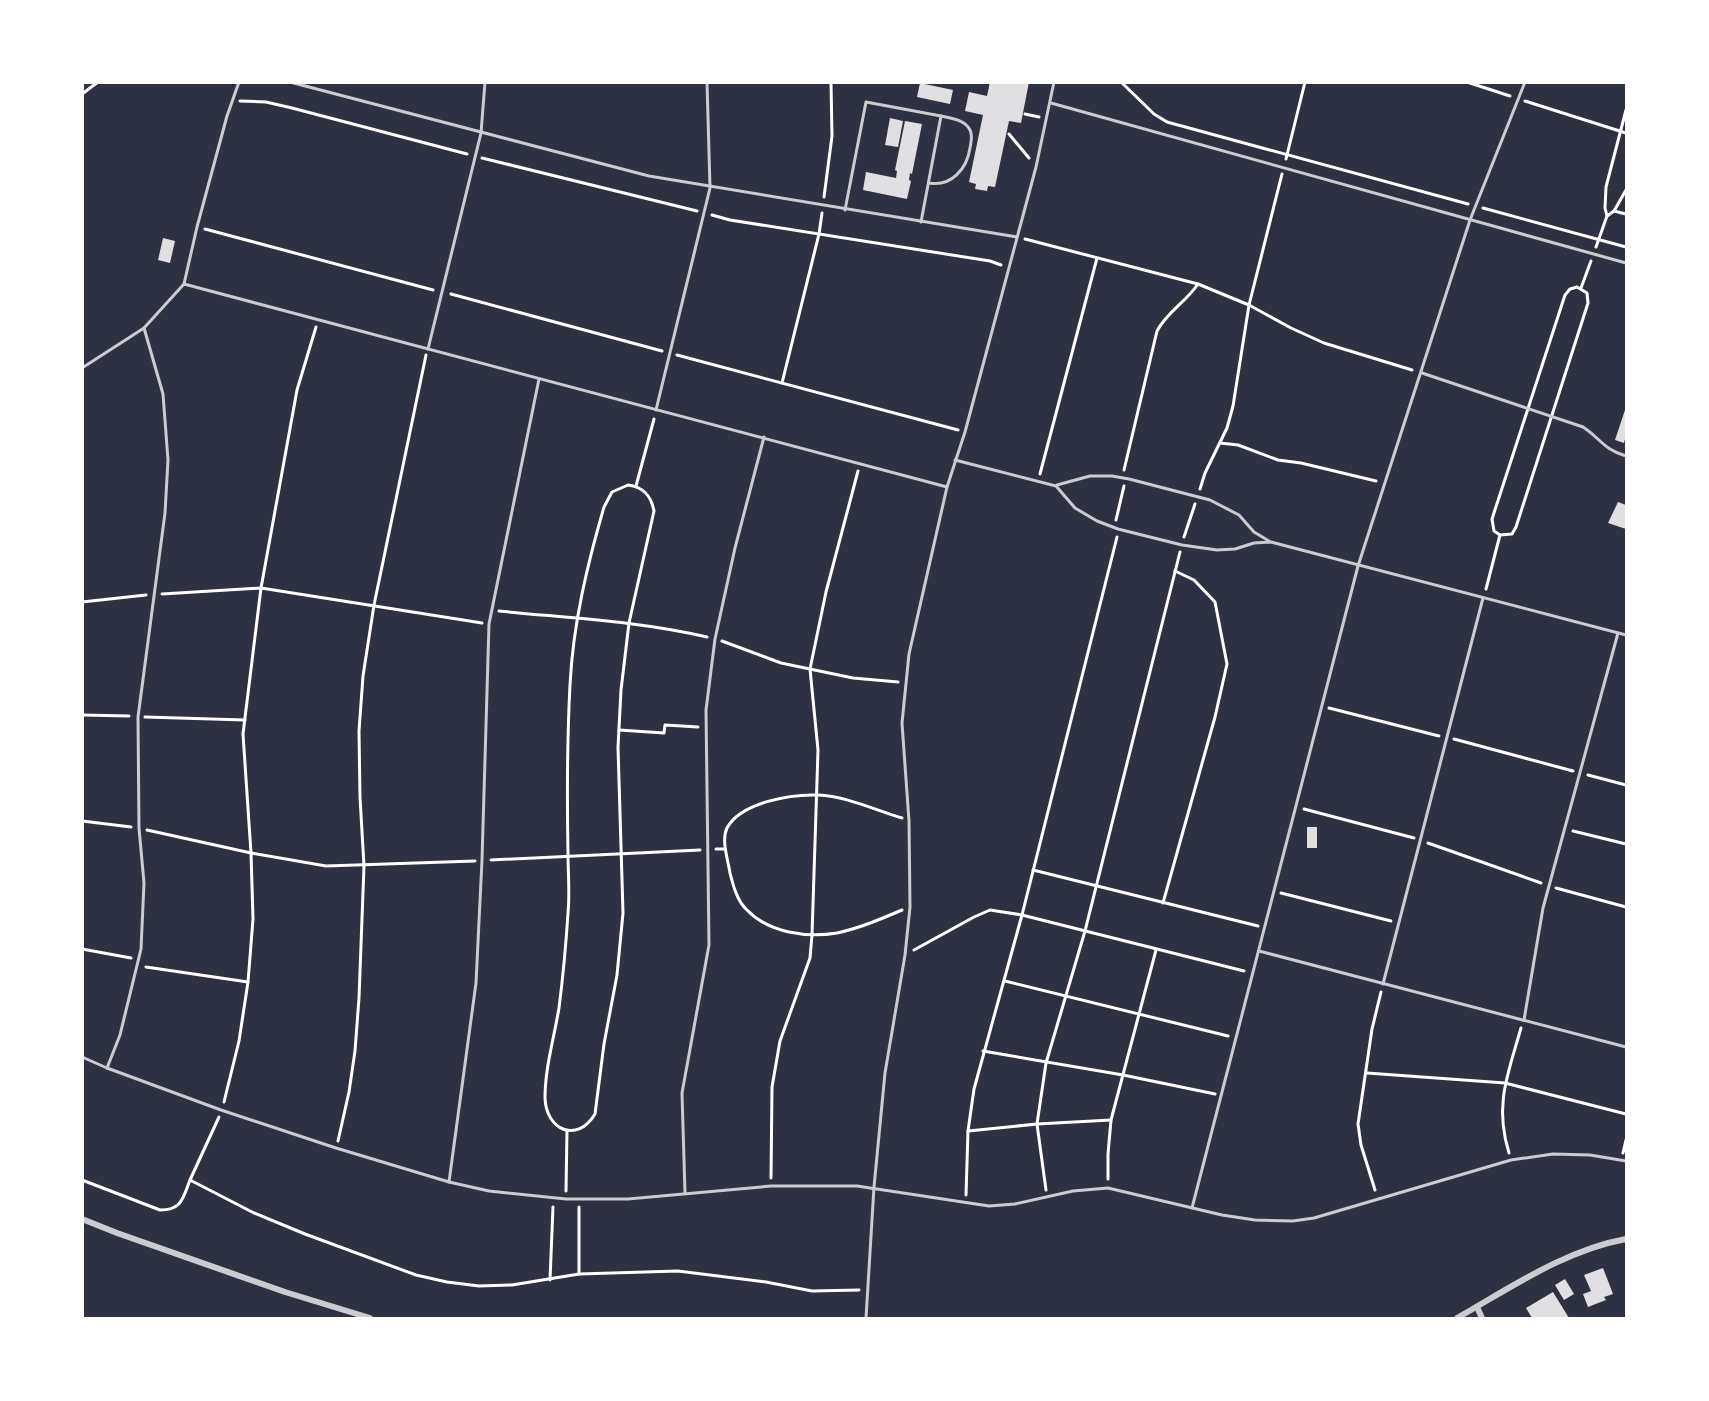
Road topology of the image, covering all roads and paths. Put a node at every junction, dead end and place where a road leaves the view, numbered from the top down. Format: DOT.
graph roads {
  1 [pos="98,82"];
  2 [pos="239,82"];
  3 [pos="290,82"];
  4 [pos="485,82"];
  5 [pos="707,82"];
  6 [pos="831,82"];
  7 [pos="1054,82"];
  8 [pos="1121,82"];
  9 [pos="1305,82"];
  10 [pos="1467,82"];
  11 [pos="1525,82"];
  12 [pos="82,94"];
  13 [pos="1519,99"];
  14 [pos="233,101"];
  15 [pos="1051,103"];
  16 [pos="1626,110"];
  17 [pos="941,116"];
  18 [pos="1619,132"];
  19 [pos="1626,133"];
  20 [pos="482,134"];
  21 [pos="1009,134"];
  22 [pos="1287,155"];
  23 [pos="476,156"];
  24 [pos="1036,167"];
  25 [pos="1283,168"];
  26 [pos="929,183"];
  27 [pos="710,188"];
  28 [pos="1626,190"];
  29 [pos="1475,206"];
  30 [pos="823,207"];
  31 [pos="845,210"];
  32 [pos="1614,211"];
  33 [pos="704,213"];
  34 [pos="1626,214"];
  35 [pos="1607,216"];
  36 [pos="1470,220"];
  37 [pos="921,222"];
  38 [pos="197,227"];
  39 [pos="819,234"];
  40 [pos="1017,237"];
  41 [pos="1599,239"];
  42 [pos="1626,247"];
  43 [pos="1594,254"];
  44 [pos="1097,258"];
  45 [pos="1626,263"];
  46 [pos="1009,268"];
  47 [pos="184,284"];
  48 [pos="1198,284"];
  49 [pos="1581,288"];
  50 [pos="442,292"];
  51 [pos="1249,305"];
  52 [pos="318,320"];
  53 [pos="144,328"];
  54 [pos="428,349"];
  55 [pos="670,354"];
  56 [pos="82,368"];
  57 [pos="1422,374"];
  58 [pos="539,379"];
  59 [pos="782,383"];
  60 [pos="656,410"];
  61 [pos="965,432"];
  62 [pos="764,437"];
  63 [pos="1220,443"];
  64 [pos="1626,456"];
  65 [pos="955,460"];
  66 [pos="860,463"];
  67 [pos="1124,478"];
  68 [pos="1039,481"];
  69 [pos="1384,483"];
  70 [pos="636,486"];
  71 [pos="1056,486"];
  72 [pos="947,487"];
  73 [pos="1197,497"];
  74 [pos="1116,528"];
  75 [pos="1500,535"];
  76 [pos="1271,542"];
  77 [pos="1182,545"];
  78 [pos="1358,566"];
  79 [pos="1175,571"];
  80 [pos="261,588"];
  81 [pos="153,594"];
  82 [pos="1483,598"];
  83 [pos="82,602"];
  84 [pos="374,605"];
  85 [pos="491,610"];
  86 [pos="576,619"];
  87 [pos="629,623"];
  88 [pos="489,624"];
  89 [pos="1618,633"];
  90 [pos="1626,635"];
  91 [pos="715,639"];
  92 [pos="810,669"];
  93 [pos="906,682"];
  94 [pos="1322,706"];
  95 [pos="82,715"];
  96 [pos="138,717"];
  97 [pos="245,720"];
  98 [pos="706,727"];
  99 [pos="619,730"];
  100 [pos="1447,738"];
  101 [pos="1579,772"];
  102 [pos="1626,785"];
  103 [pos="816,795"];
  104 [pos="1296,807"];
  105 [pos="909,820"];
  106 [pos="82,821"];
  107 [pos="139,828"];
  108 [pos="1564,829"];
  109 [pos="1421,840"];
  110 [pos="1626,844"];
  111 [pos="725,849"];
  112 [pos="707,850"];
  113 [pos="251,853"];
  114 [pos="620,854"];
  115 [pos="568,856"];
  116 [pos="482,860"];
  117 [pos="364,866"];
  118 [pos="1033,870"];
  119 [pos="1096,885"];
  120 [pos="1549,886"];
  121 [pos="1274,891"];
  122 [pos="1163,903"];
  123 [pos="910,907"];
  124 [pos="1626,907"];
  125 [pos="1022,915"];
  126 [pos="1399,923"];
  127 [pos="1265,928"];
  128 [pos="1085,931"];
  129 [pos="812,935"];
  130 [pos="82,949"];
  131 [pos="1156,950"];
  132 [pos="1259,951"];
  133 [pos="904,955"];
  134 [pos="139,959"];
  135 [pos="137,966"];
  136 [pos="1253,973"];
  137 [pos="248,981"];
  138 [pos="1004,981"];
  139 [pos="1383,984"];
  140 [pos="1067,996"];
  141 [pos="1139,1014"];
  142 [pos="1524,1020"];
  143 [pos="1236,1038"];
  144 [pos="1626,1047"];
  145 [pos="983,1051"];
  146 [pos="82,1057"];
  147 [pos="1046,1063"];
  148 [pos="107,1068"];
  149 [pos="1366,1073"];
  150 [pos="1123,1075"];
  151 [pos="1505,1083"];
  152 [pos="1222,1095"];
  153 [pos="221,1110"];
  154 [pos="1626,1113"];
  155 [pos="1111,1120"];
  156 [pos="1037,1124"];
  157 [pos="567,1130"];
  158 [pos="968,1131"];
  159 [pos="336,1148"];
  160 [pos="1511,1160"];
  161 [pos="1626,1161"];
  162 [pos="82,1180"];
  163 [pos="190,1180"];
  164 [pos="449,1182"];
  165 [pos="771,1186"];
  166 [pos="874,1187"];
  167 [pos="1108,1188"];
  168 [pos="685,1193"];
  169 [pos="554,1198"];
  170 [pos="566,1198"];
  171 [pos="1047,1198"];
  172 [pos="579,1199"];
  173 [pos="1378,1200"];
  174 [pos="966,1202"];
  175 [pos="1192,1208"];
  176 [pos="82,1219"];
  177 [pos="1626,1239"];
  178 [pos="579,1274"];
  179 [pos="550,1280"];
  180 [pos="867,1290"];
  181 [pos="1477,1307"];
  182 [pos="370,1318"];
  183 [pos="866,1318"];
  184 [pos="1457,1318"];
  185 [pos="1482,1318"];
  1 -- 12 [label="path"];
  2 -- 14 [label="lane"];
  3 -- 20 [label="lane"];
  4 -- 20 [label="lane"];
  5 -- 27 [label="lane"];
  6 -- 30 [label="path"];
  7 -- 15 [label="lane"];
  8 -- 22 [label="path"];
  9 -- 22 [label="path"];
  10 -- 13 [label="path"];
  11 -- 13 [label="lane"];
  13 -- 18 [label="path"];
  13 -- 29 [label="lane"];
  14 -- 23 [label="path"];
  14 -- 38 [label="lane"];
  15 -- 24 [label="lane"];
  15 -- 25 [label="lane"];
  16 -- 18 [label="path"];
  17 -- 26 [label="lane"];
  17 -- 26 [label="lane"];
  17 -- 31 [label="lane"];
  18 -- 19 [label="path"];
  18 -- 35 [label="path"];
  20 -- 23 [label="lane"];
  20 -- 27 [label="lane"];
  21 -- 24 [label="path"];
  22 -- 25 [label="path"];
  22 -- 29 [label="path"];
  23 -- 33 [label="path"];
  23 -- 50 [label="lane"];
  24 -- 40 [label="lane"];
  25 -- 36 [label="lane"];
  25 -- 51 [label="path"];
  26 -- 37 [label="lane"];
  27 -- 30 [label="lane"];
  27 -- 33 [label="lane"];
  28 -- 32 [label="path"];
  29 -- 36 [label="lane"];
  29 -- 41 [label="path"];
  30 -- 31 [label="lane"];
  30 -- 39 [label="path"];
  31 -- 37 [label="lane"];
  32 -- 34 [label="path"];
  32 -- 35 [label="path"];
  33 -- 39 [label="path"];
  33 -- 55 [label="lane"];
  35 -- 41 [label="path"];
  36 -- 43 [label="lane"];
  36 -- 57 [label="lane"];
  37 -- 40 [label="lane"];
  38 -- 47 [label="lane"];
  38 -- 50 [label="path"];
  39 -- 46 [label="path"];
  39 -- 59 [label="path"];
  40 -- 44 [label="path"];
  40 -- 46 [label="lane"];
  41 -- 42 [label="path"];
  41 -- 43 [label="path"];
  43 -- 45 [label="lane"];
  43 -- 49 [label="path"];
  44 -- 48 [label="path"];
  44 -- 68 [label="path"];
  46 -- 61 [label="lane"];
  47 -- 52 [label="lane"];
  47 -- 53 [label="lane"];
  48 -- 51 [label="path"];
  48 -- 67 [label="path"];
  50 -- 54 [label="lane"];
  50 -- 55 [label="path"];
  51 -- 57 [label="path"];
  51 -- 63 [label="path"];
  52 -- 54 [label="lane"];
  52 -- 80 [label="path"];
  53 -- 56 [label="lane"];
  53 -- 81 [label="lane"];
  54 -- 58 [label="lane"];
  54 -- 84 [label="path"];
  55 -- 59 [label="path"];
  55 -- 60 [label="lane"];
  57 -- 64 [label="lane"];
  57 -- 69 [label="lane"];
  58 -- 60 [label="lane"];
  58 -- 85 [label="lane"];
  59 -- 61 [label="path"];
  60 -- 62 [label="lane"];
  60 -- 70 [label="path"];
  61 -- 65 [label="lane"];
  62 -- 66 [label="lane"];
  62 -- 91 [label="lane"];
  63 -- 69 [label="path"];
  63 -- 73 [label="path"];
  65 -- 68 [label="lane"];
  65 -- 72 [label="lane"];
  66 -- 72 [label="lane"];
  66 -- 92 [label="path"];
  67 -- 71 [label="lane"];
  67 -- 73 [label="lane"];
  67 -- 74 [label="path"];
  68 -- 71 [label="lane"];
  69 -- 78 [label="lane"];
  70 -- 86 [label="path"];
  70 -- 87 [label="path"];
  71 -- 74 [label="lane"];
  72 -- 93 [label="lane"];
  73 -- 76 [label="lane"];
  73 -- 77 [label="path"];
  74 -- 77 [label="lane"];
  74 -- 118 [label="path"];
  75 -- 82 [label="path"];
  76 -- 77 [label="lane"];
  76 -- 78 [label="lane"];
  77 -- 79 [label="path"];
  78 -- 82 [label="lane"];
  78 -- 94 [label="lane"];
  79 -- 119 [label="path"];
  79 -- 122 [label="path"];
  80 -- 81 [label="path"];
  80 -- 84 [label="path"];
  80 -- 97 [label="path"];
  81 -- 83 [label="path"];
  81 -- 96 [label="lane"];
  82 -- 89 [label="lane"];
  82 -- 100 [label="lane"];
  84 -- 88 [label="path"];
  84 -- 117 [label="path"];
  85 -- 86 [label="path"];
  85 -- 88 [label="lane"];
  86 -- 87 [label="path"];
  86 -- 115 [label="path"];
  87 -- 91 [label="path"];
  87 -- 99 [label="path"];
  88 -- 116 [label="lane"];
  89 -- 90 [label="lane"];
  89 -- 101 [label="lane"];
  91 -- 92 [label="path"];
  91 -- 98 [label="lane"];
  92 -- 93 [label="path"];
  92 -- 103 [label="path"];
  93 -- 105 [label="lane"];
  94 -- 100 [label="path"];
  94 -- 104 [label="lane"];
  95 -- 96 [label="path"];
  96 -- 97 [label="path"];
  96 -- 107 [label="lane"];
  97 -- 113 [label="path"];
  98 -- 99 [label="path"];
  98 -- 112 [label="lane"];
  99 -- 114 [label="path"];
  100 -- 101 [label="path"];
  100 -- 109 [label="lane"];
  101 -- 102 [label="path"];
  101 -- 108 [label="lane"];
  103 -- 105 [label="path"];
  103 -- 111 [label="path"];
  103 -- 129 [label="path"];
  104 -- 109 [label="path"];
  104 -- 121 [label="lane"];
  105 -- 123 [label="lane"];
  106 -- 107 [label="path"];
  107 -- 113 [label="path"];
  107 -- 134 [label="lane"];
  108 -- 110 [label="path"];
  108 -- 120 [label="lane"];
  109 -- 120 [label="path"];
  109 -- 126 [label="lane"];
  111 -- 112 [label="path"];
  111 -- 129 [label="path"];
  112 -- 114 [label="path"];
  112 -- 168 [label="lane"];
  113 -- 117 [label="path"];
  113 -- 137 [label="path"];
  114 -- 115 [label="path"];
  114 -- 157 [label="path"];
  115 -- 116 [label="path"];
  115 -- 157 [label="path"];
  116 -- 117 [label="path"];
  116 -- 164 [label="lane"];
  117 -- 159 [label="path"];
  118 -- 119 [label="path"];
  118 -- 125 [label="path"];
  119 -- 122 [label="path"];
  119 -- 128 [label="path"];
  120 -- 124 [label="path"];
  120 -- 142 [label="lane"];
  121 -- 126 [label="path"];
  121 -- 127 [label="lane"];
  122 -- 127 [label="path"];
  123 -- 129 [label="path"];
  123 -- 133 [label="lane"];
  125 -- 128 [label="path"];
  125 -- 133 [label="path"];
  125 -- 138 [label="path"];
  126 -- 139 [label="lane"];
  127 -- 132 [label="lane"];
  128 -- 131 [label="path"];
  128 -- 140 [label="path"];
  129 -- 165 [label="path"];
  130 -- 134 [label="path"];
  131 -- 136 [label="path"];
  131 -- 141 [label="path"];
  132 -- 136 [label="lane"];
  132 -- 139 [label="lane"];
  133 -- 166 [label="lane"];
  134 -- 135 [label="lane"];
  135 -- 137 [label="path"];
  135 -- 148 [label="lane"];
  136 -- 143 [label="lane"];
  137 -- 153 [label="path"];
  138 -- 140 [label="path"];
  138 -- 145 [label="path"];
  139 -- 142 [label="lane"];
  139 -- 149 [label="path"];
  140 -- 141 [label="path"];
  140 -- 147 [label="path"];
  141 -- 143 [label="path"];
  141 -- 150 [label="path"];
  142 -- 144 [label="lane"];
  142 -- 151 [label="path"];
  143 -- 152 [label="lane"];
  145 -- 147 [label="path"];
  145 -- 158 [label="path"];
  146 -- 148 [label="lane"];
  147 -- 150 [label="path"];
  147 -- 156 [label="path"];
  148 -- 153 [label="lane"];
  149 -- 151 [label="path"];
  149 -- 173 [label="path"];
  150 -- 152 [label="path"];
  150 -- 155 [label="path"];
  151 -- 154 [label="path"];
  151 -- 160 [label="path"];
  152 -- 175 [label="lane"];
  153 -- 159 [label="lane"];
  153 -- 163 [label="path"];
  155 -- 156 [label="path"];
  155 -- 167 [label="path"];
  156 -- 158 [label="path"];
  156 -- 171 [label="path"];
  157 -- 170 [label="path"];
  158 -- 174 [label="path"];
  159 -- 164 [label="lane"];
  160 -- 161 [label="lane"];
  160 -- 173 [label="lane"];
  162 -- 163 [label="path"];
  163 -- 179 [label="path"];
  164 -- 169 [label="lane"];
  165 -- 166 [label="lane"];
  165 -- 168 [label="lane"];
  166 -- 174 [label="lane"];
  166 -- 180 [label="lane"];
  167 -- 171 [label="lane"];
  167 -- 175 [label="lane"];
  168 -- 172 [label="lane"];
  169 -- 170 [label="lane"];
  169 -- 179 [label="path"];
  170 -- 172 [label="lane"];
  171 -- 174 [label="lane"];
  172 -- 178 [label="path"];
  173 -- 175 [label="lane"];
  176 -- 182 [label="street"];
  177 -- 181 [label="street"];
  178 -- 179 [label="path"];
  178 -- 180 [label="path"];
  180 -- 183 [label="lane"];
  181 -- 184 [label="street"];
  181 -- 185 [label="street"];
}
